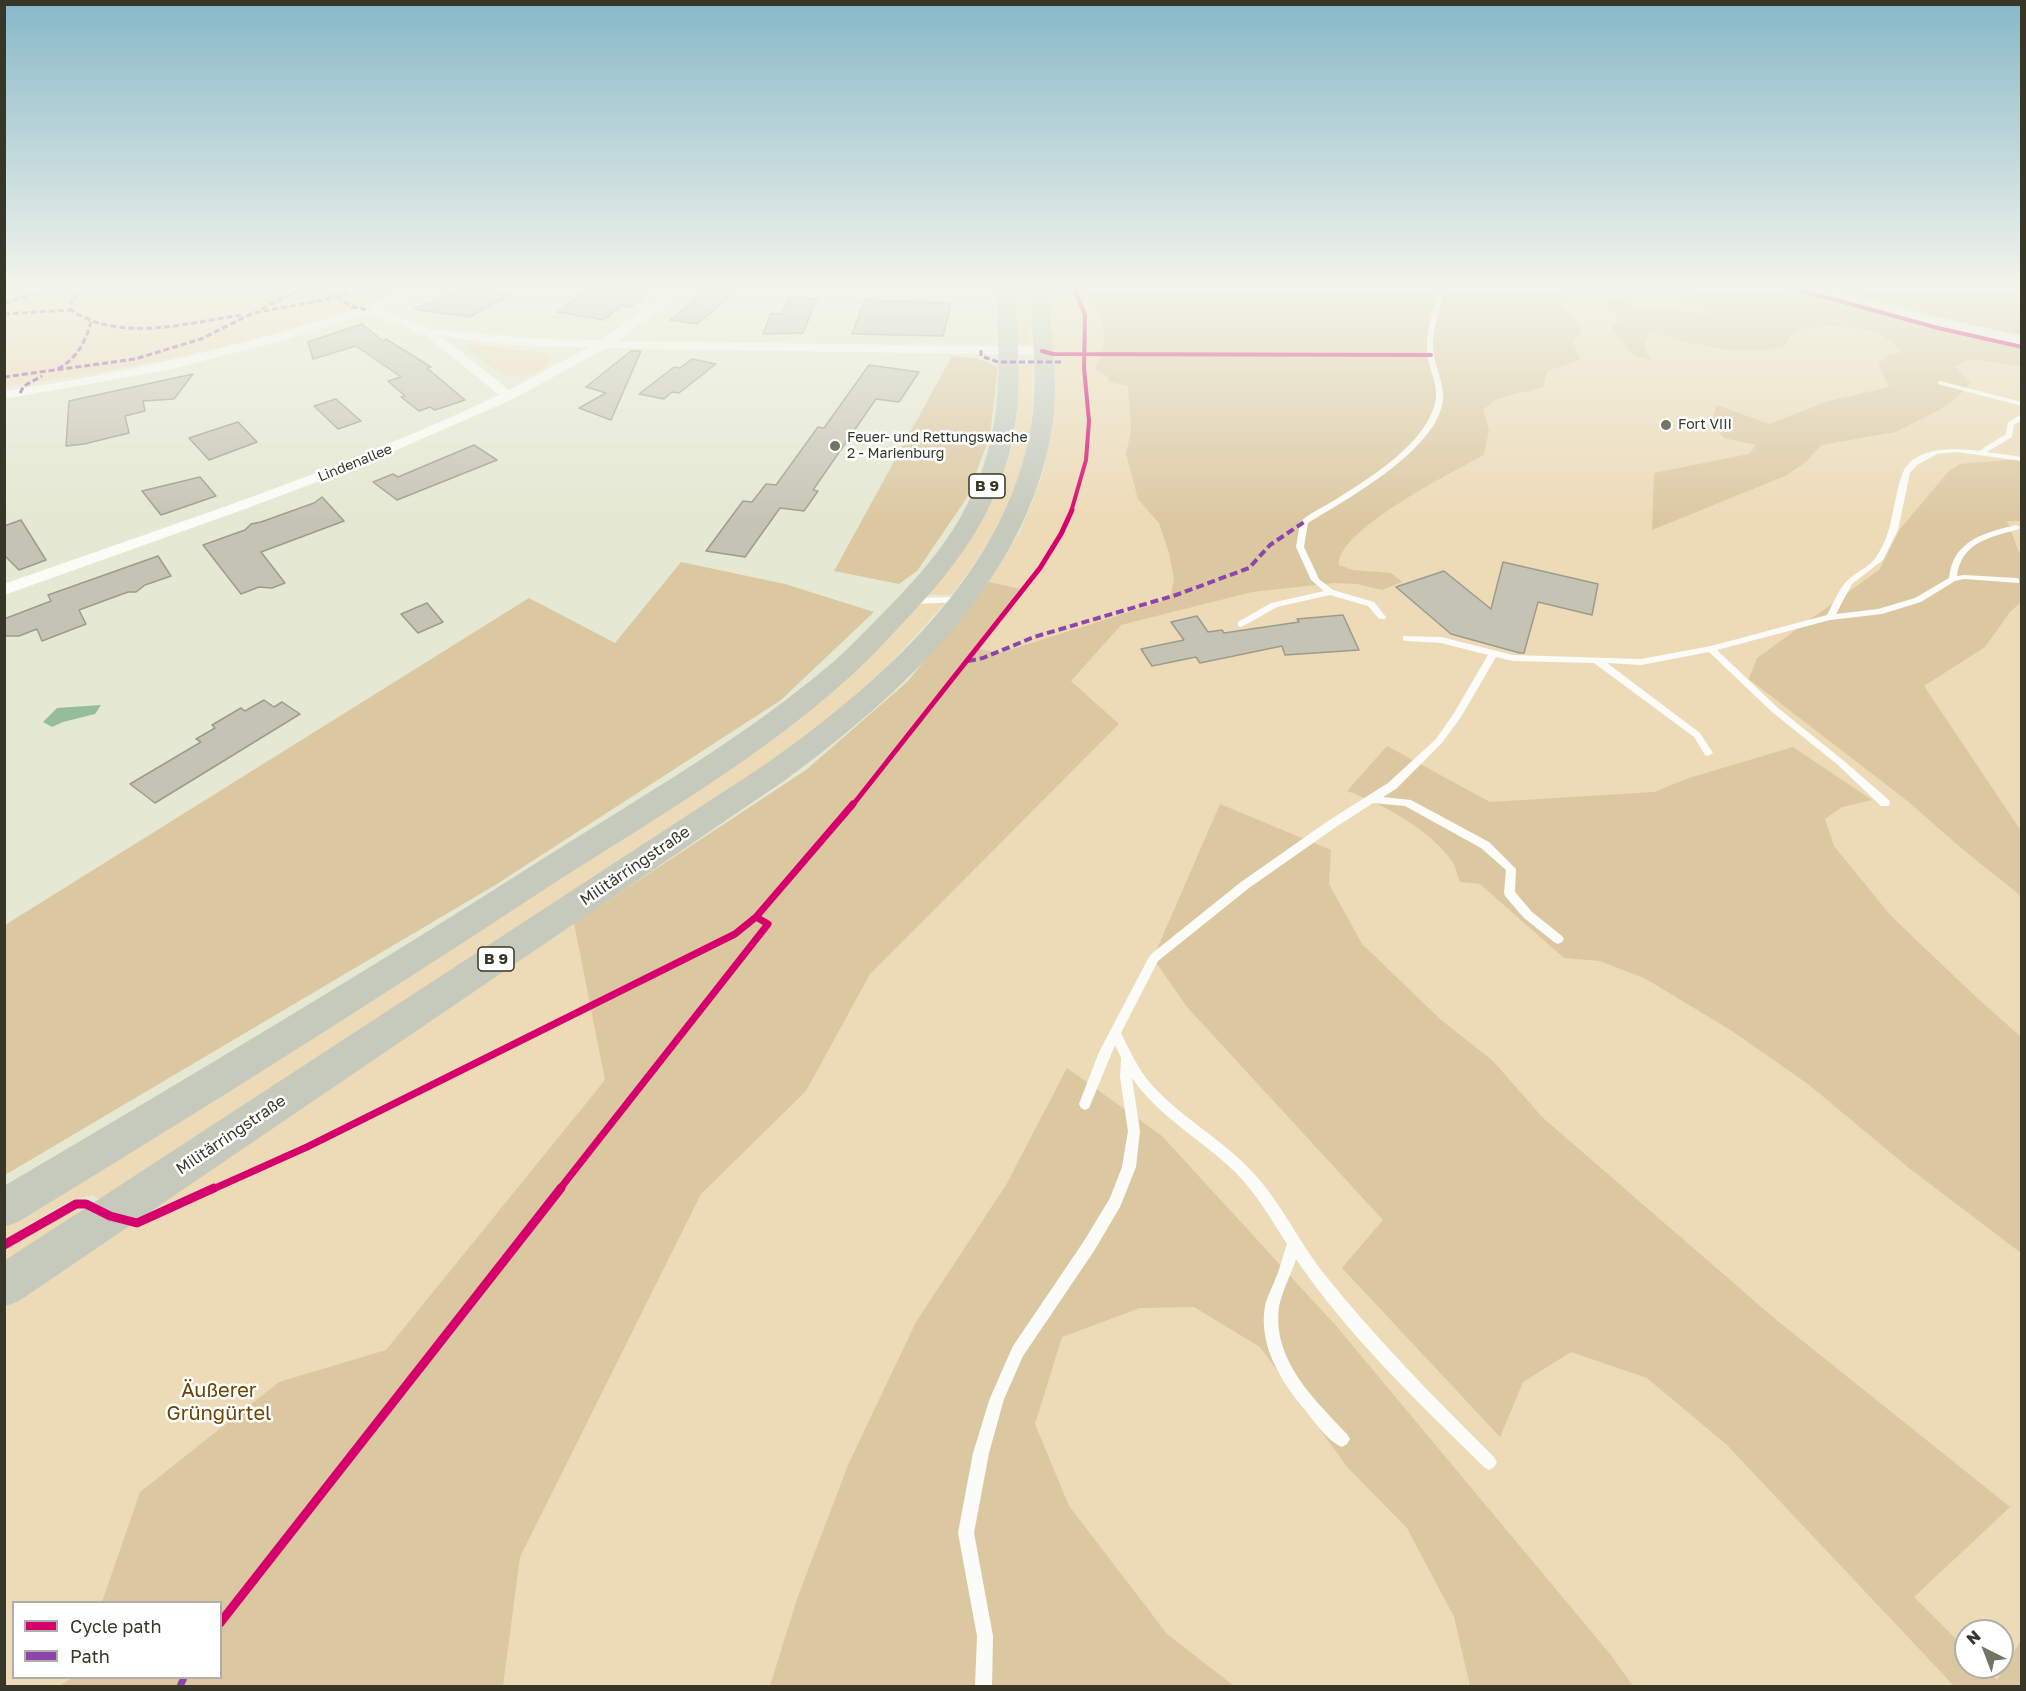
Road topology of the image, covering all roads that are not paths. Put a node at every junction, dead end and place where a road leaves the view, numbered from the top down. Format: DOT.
graph roads {
  1 [pos="173,365"];
  2 [pos="469,365"];
  3 [pos="567,365"];
  4 [pos="1008,365"];
  5 [pos="1043,365"];
  6 [pos="1433,365"];
  7 [pos="1940,383"];
  8 [pos="4,395"];
  9 [pos="508,396"];
  10 [pos="2022,404"];
  11 [pos="2022,416"];
  12 [pos="1982,452"];
  13 [pos="2022,459"];
  14 [pos="2016,527"];
  15 [pos="1953,579"];
  16 [pos="2016,581"];
  17 [pos="4,590"];
  18 [pos="1330,592"];
  19 [pos="961,600"];
  20 [pos="910,601"];
  21 [pos="1382,617"];
  22 [pos="1830,617"];
  23 [pos="1241,624"];
  24 [pos="1406,638"];
  25 [pos="1711,649"];
  26 [pos="1492,655"];
  27 [pos="1596,660"];
  28 [pos="1708,753"];
  29 [pos="1371,799"];
  30 [pos="1885,803"];
  31 [pos="1558,939"];
  32 [pos="1115,1033"];
  33 [pos="1127,1059"];
  34 [pos="1085,1104"];
  35 [pos="4,1208"];
  36 [pos="1294,1243"];
  37 [pos="4,1286"];
  38 [pos="1342,1438"];
  39 [pos="1489,1462"];
  40 [pos="983,1686"];
  1 -- 8 [label="street"];
  2 -- 9 [label="street"];
  3 -- 9 [label="street, Lindenallee"];
  4 -- 20 [label="main road, B 9"];
  5 -- 19 [label="main road, Militärringstraße / B 9"];
  6 -- 18 [label="lane"];
  7 -- 10 [label="lane"];
  9 -- 17 [label="street, Lindenallee"];
  11 -- 12 [label="lane"];
  12 -- 13 [label="lane"];
  12 -- 22 [label="lane"];
  14 -- 15 [label="lane"];
  15 -- 16 [label="lane"];
  15 -- 22 [label="lane"];
  18 -- 21 [label="lane"];
  18 -- 23 [label="lane"];
  19 -- 20 [label="lane"];
  19 -- 37 [label="main road, Militärringstraße / B 9"];
  20 -- 35 [label="main road, B 9"];
  22 -- 25 [label="lane"];
  24 -- 26 [label="lane"];
  25 -- 27 [label="lane"];
  25 -- 30 [label="lane"];
  26 -- 27 [label="lane"];
  26 -- 29 [label="lane"];
  27 -- 28 [label="lane"];
  29 -- 31 [label="lane"];
  29 -- 32 [label="lane"];
  32 -- 33 [label="lane"];
  32 -- 34 [label="lane"];
  33 -- 36 [label="lane"];
  33 -- 40 [label="lane"];
  36 -- 38 [label="lane"];
  36 -- 39 [label="lane"];
}
